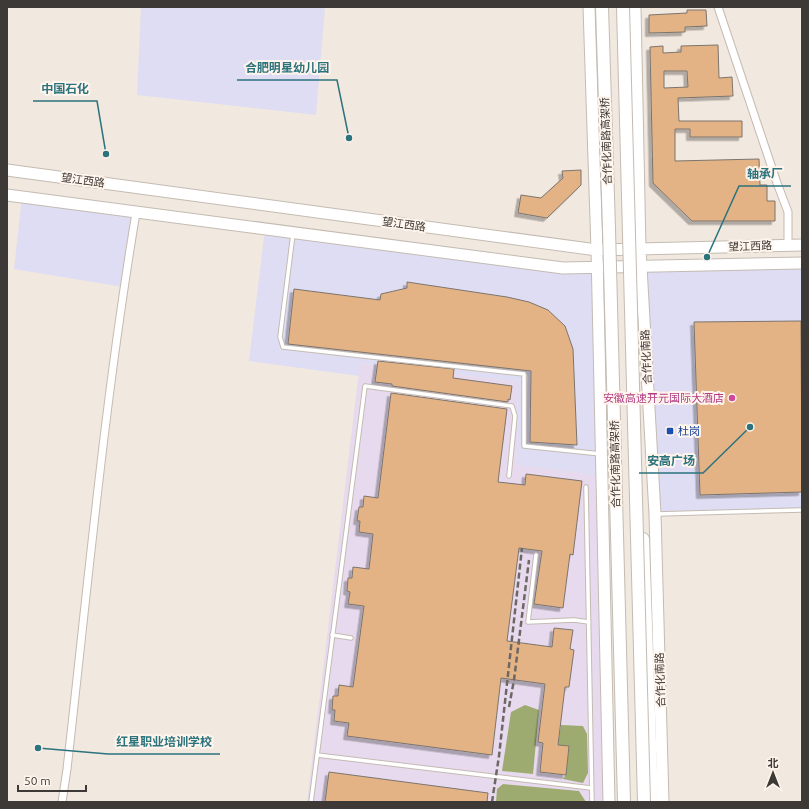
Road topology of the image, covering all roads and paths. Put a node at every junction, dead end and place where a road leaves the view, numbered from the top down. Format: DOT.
graph roads {
  1 [pos="589,7"];
  2 [pos="602,7"];
  3 [pos="623,7"];
  4 [pos="635,7"];
  5 [pos="718,7"];
  6 [pos="7,170"];
  7 [pos="7,195"];
  8 [pos="136,212"];
  9 [pos="293,232"];
  10 [pos="788,245"];
  11 [pos="802,245"];
  12 [pos="640,249"];
  13 [pos="597,250"];
  14 [pos="802,262"];
  15 [pos="641,266"];
  16 [pos="597,267"];
  17 [pos="635,439"];
  18 [pos="602,454"];
  19 [pos="510,476"];
  20 [pos="586,487"];
  21 [pos="802,510"];
  22 [pos="655,514"];
  23 [pos="536,555"];
  24 [pos="589,622"];
  25 [pos="332,635"];
  26 [pos="351,638"];
  27 [pos="317,755"];
  28 [pos="592,788"];
  29 [pos="62,802"];
  30 [pos="310,802"];
  31 [pos="592,802"];
  32 [pos="610,802"];
  33 [pos="624,802"];
  34 [pos="644,802"];
  35 [pos="652,802"];
  36 [pos="663,802"];
  1 -- 13 [label="main road"];
  2 -- 33 [label="highway, 合作化南路高架桥, bridge"];
  3 -- 17 [label="highway, 合作化南路高架桥, bridge"];
  4 -- 12 [label="main road, 合作化南路"];
  5 -- 10 [label="street"];
  6 -- 13 [label="main road, 望江西路"];
  7 -- 8 [label="main road, 望江西路"];
  8 -- 9 [label="main road, 望江西路"];
  8 -- 29 [label="street"];
  9 -- 16 [label="main road, 望江西路"];
  9 -- 18 [label="lane"];
  10 -- 11 [label="main road, 望江西路"];
  10 -- 12 [label="main road, 望江西路"];
  12 -- 13 [label="main road, 望江西路"];
  12 -- 15 [label="main road, 合作化南路"];
  13 -- 16 [label="main road"];
  14 -- 15 [label="main road, 望江西路"];
  15 -- 16 [label="main road, 望江西路"];
  15 -- 22 [label="main road, 合作化南路"];
  16 -- 18 [label="main road"];
  17 -- 34 [label="highway, 合作化南路高架桥, bridge"];
  17 -- 35 [label="highway, bridge"];
  18 -- 32 [label="main road"];
  19 -- 25 [label="lane"];
  20 -- 24 [label="lane"];
  21 -- 22 [label="lane"];
  22 -- 36 [label="main road, 合作化南路"];
  23 -- 24 [label="lane"];
  24 -- 28 [label="lane"];
  25 -- 26 [label="lane"];
  25 -- 27 [label="lane"];
  27 -- 28 [label="lane"];
  27 -- 30 [label="lane"];
  28 -- 31 [label="lane"];
}
